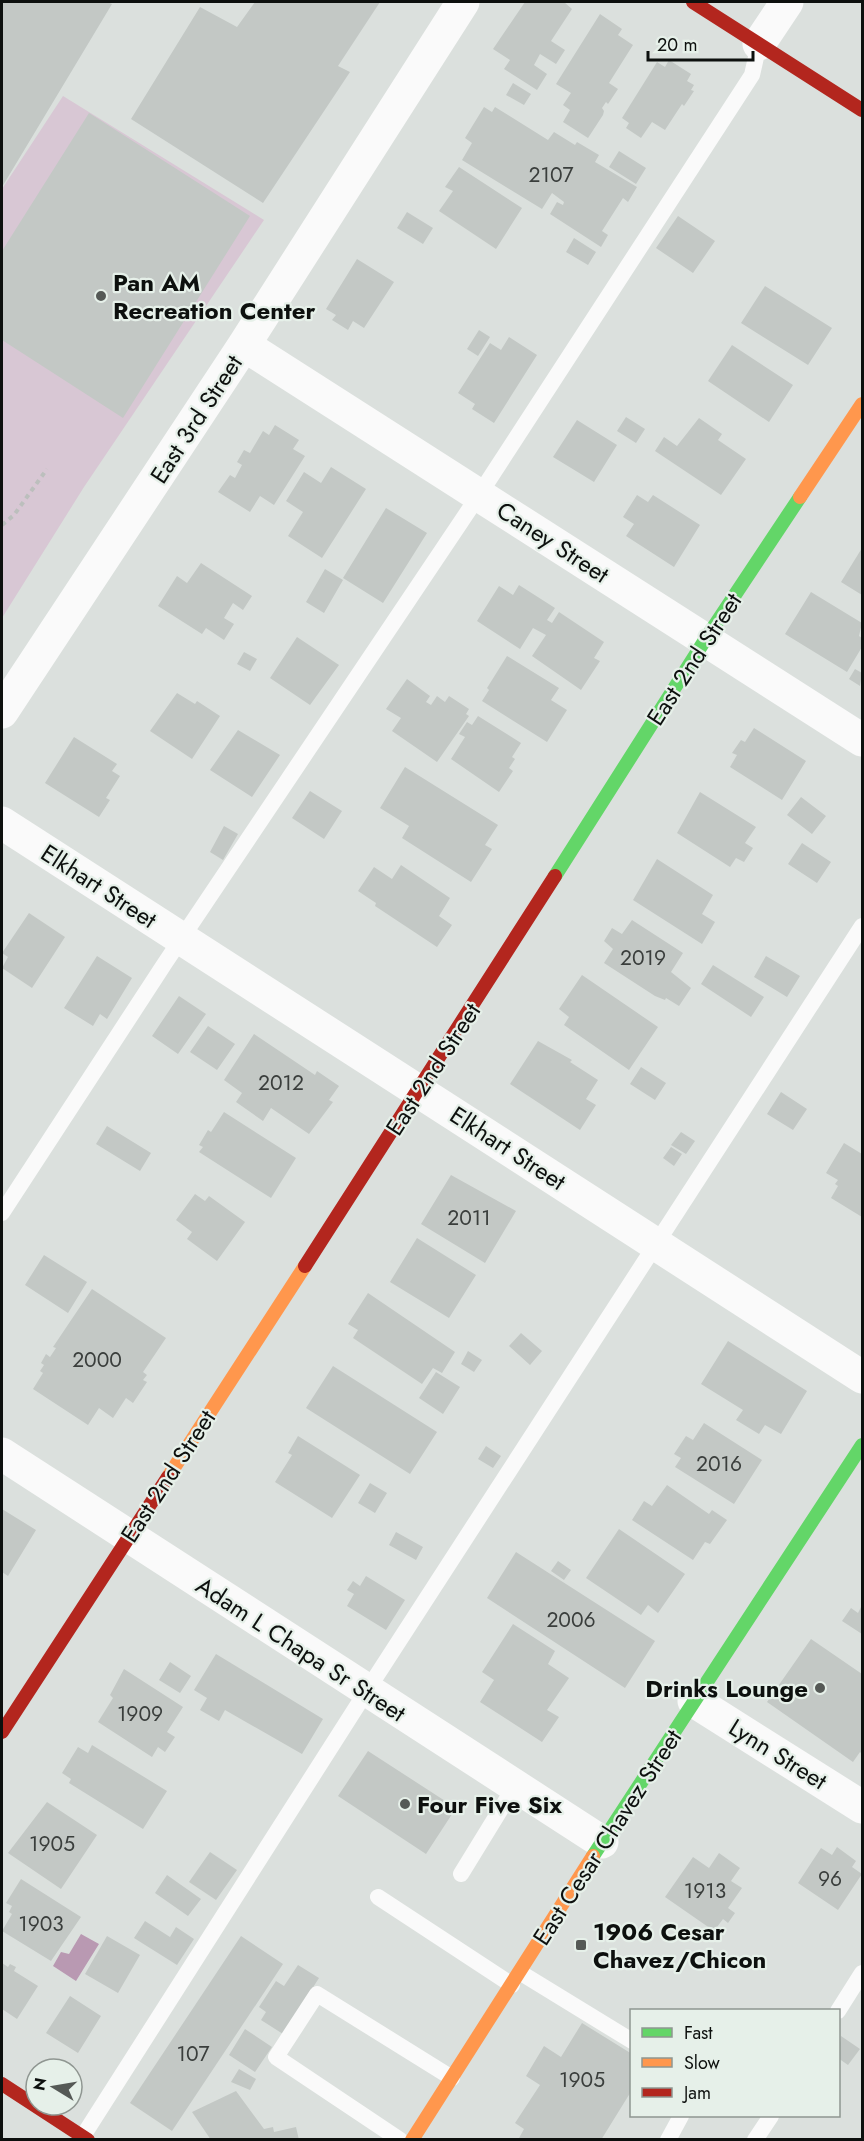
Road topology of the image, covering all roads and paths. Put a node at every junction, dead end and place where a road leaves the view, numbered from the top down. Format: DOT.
graph roads {
  1 [pos="463,2"];
  2 [pos="693,2"];
  3 [pos="787,2"];
  4 [pos="759,44"];
  5 [pos="862,110"];
  6 [pos="244,345"];
  7 [pos="862,404"];
  8 [pos="47,469"];
  9 [pos="480,495"];
  10 [pos="2,525"];
  11 [pos="705,640"];
  12 [pos="2,712"];
  13 [pos="862,740"];
  14 [pos="2,823"];
  15 [pos="862,926"];
  16 [pos="181,939"];
  17 [pos="420,1090"];
  18 [pos="2,1213"];
  19 [pos="655,1244"];
  20 [pos="862,1377"];
  21 [pos="862,1445"];
  22 [pos="2,1454"];
  23 [pos="128,1536"];
  24 [pos="366,1692"];
  25 [pos="694,1701"];
  26 [pos="2,1732"];
  27 [pos="515,1786"];
  28 [pos="862,1807"];
  29 [pos="602,1842"];
  30 [pos="461,1874"];
  31 [pos="378,1897"];
  32 [pos="862,1973"];
  33 [pos="517,1979"];
  34 [pos="839,2009"];
  35 [pos="630,2040"];
  36 [pos="452,2078"];
  37 [pos="2,2084"];
  38 [pos="680,2117"];
  39 [pos="770,2117"];
  40 [pos="86,2138"];
  41 [pos="413,2138"];
  42 [pos="668,2139"];
  43 [pos="755,2139"];
  1 -- 6 [label="street, East 3rd Street"];
  2 -- 4 [label="street"];
  3 -- 4 [label="street"];
  4 -- 5 [label="street"];
  4 -- 9 [label="lane"];
  6 -- 9 [label="street, Caney Street"];
  6 -- 12 [label="street, East 3rd Street"];
  7 -- 11 [label="street, East 2nd Street"];
  8 -- 10 [label="path"];
  9 -- 11 [label="street, Caney Street"];
  9 -- 16 [label="lane"];
  11 -- 13 [label="street, Caney Street"];
  11 -- 17 [label="street, East 2nd Street"];
  14 -- 16 [label="street, Elkhart Street"];
  15 -- 19 [label="lane"];
  16 -- 17 [label="street, Elkhart Street"];
  16 -- 18 [label="lane"];
  17 -- 19 [label="street, Elkhart Street"];
  17 -- 23 [label="street, East 2nd Street"];
  19 -- 20 [label="street, Elkhart Street"];
  19 -- 24 [label="lane"];
  21 -- 25 [label="street, East Cesar Chavez Street"];
  22 -- 23 [label="street, Adam L Chapa Sr Street"];
  23 -- 24 [label="street, Adam L Chapa Sr Street"];
  23 -- 26 [label="street, East 2nd Street"];
  24 -- 27 [label="street, Adam L Chapa Sr Street"];
  24 -- 40 [label="lane"];
  25 -- 28 [label="street, Lynn Street"];
  25 -- 29 [label="street, East Cesar Chavez Street"];
  27 -- 29 [label="street, Adam L Chapa Sr Street"];
  27 -- 30 [label="lane"];
  29 -- 33 [label="street, East Cesar Chavez Street"];
  31 -- 33 [label="lane"];
  32 -- 34 [label="lane"];
  33 -- 35 [label="lane"];
  33 -- 36 [label="street, East Cesar Chavez Street"];
  36 -- 41 [label="street, East Cesar Chavez Street"];
  36 -- 41 [label="lane"];
  37 -- 40 [label="street"];
  38 -- 42 [label="lane"];
  39 -- 43 [label="lane"];
}
